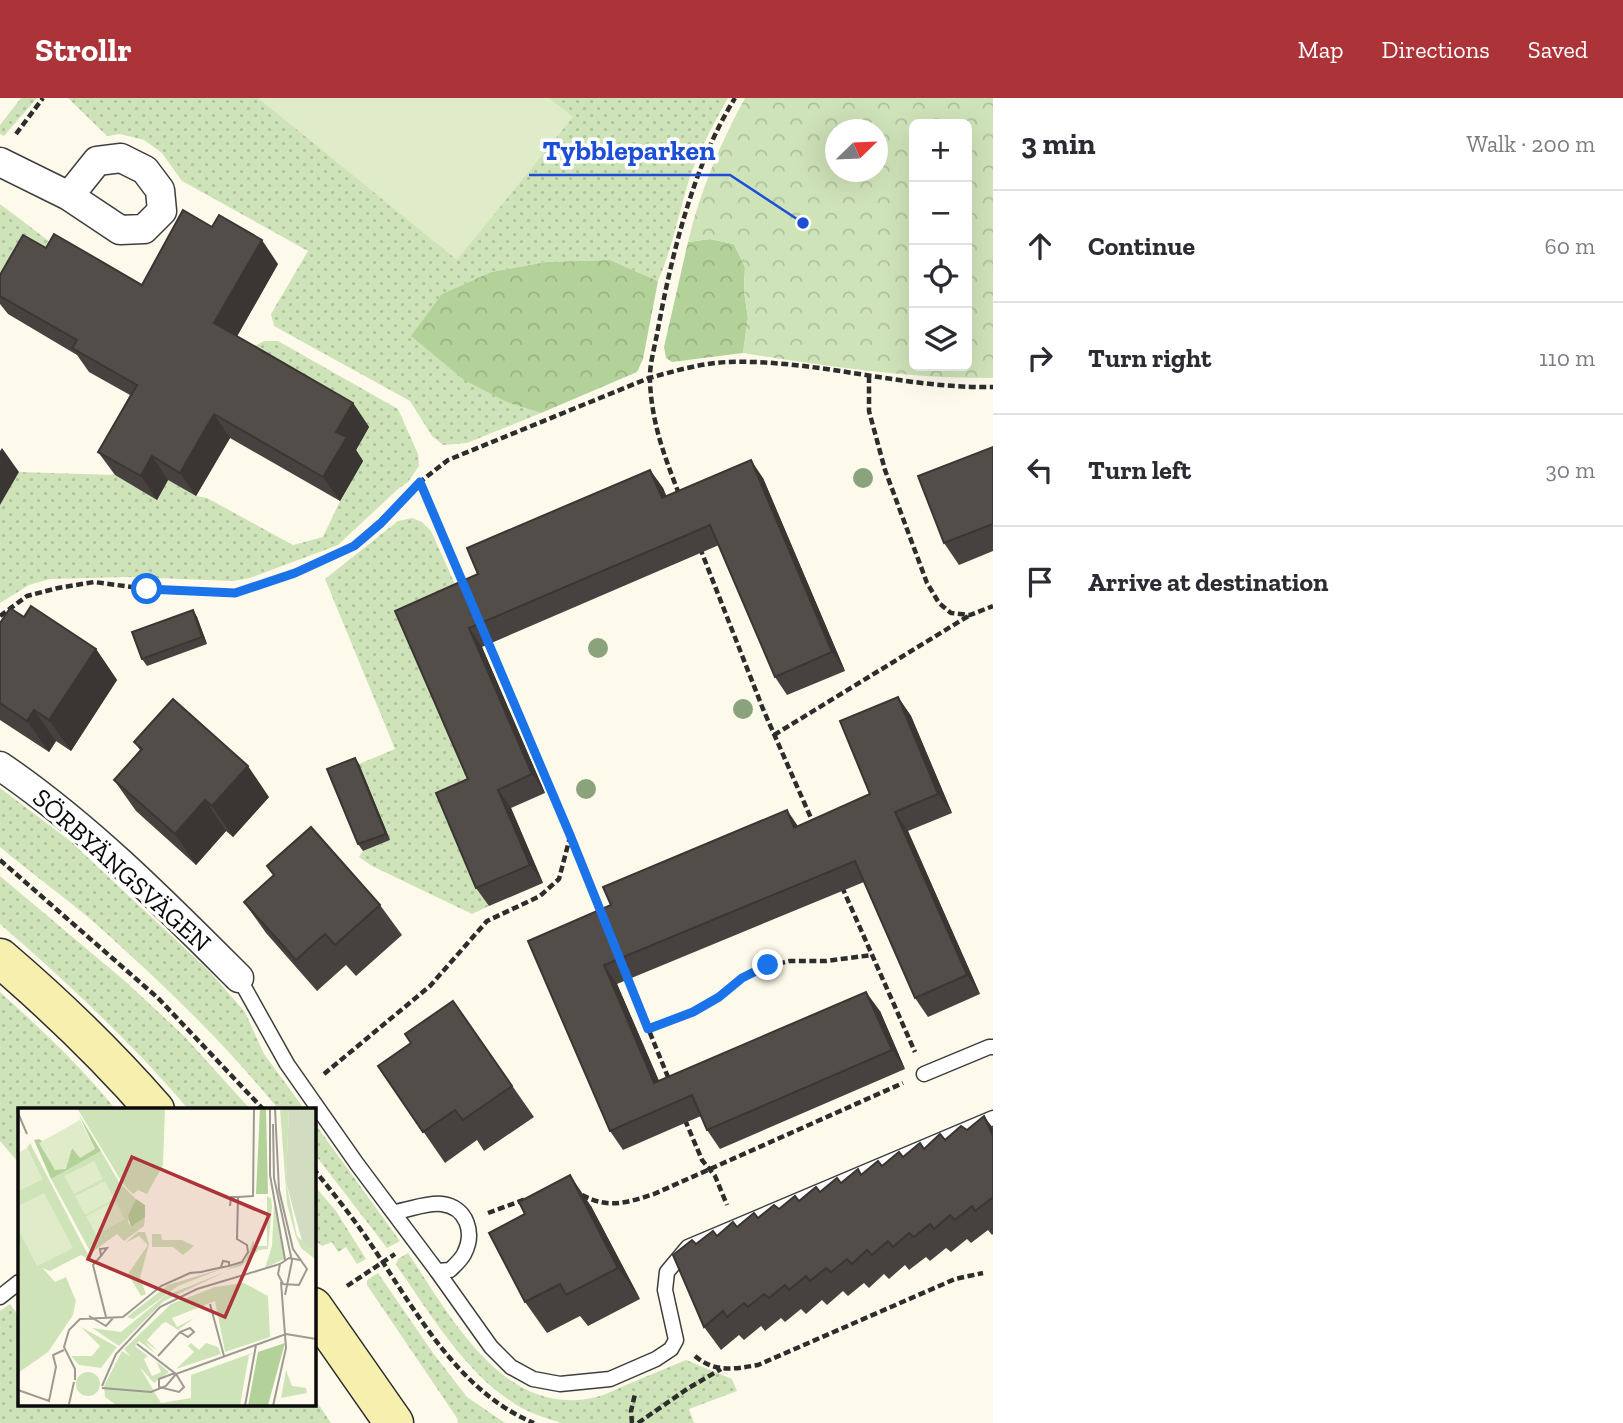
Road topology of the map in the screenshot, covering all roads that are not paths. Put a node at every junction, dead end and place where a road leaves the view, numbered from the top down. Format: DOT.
graph roads {
  1 [pos="4,152"];
  2 [pos="69,196"];
  3 [pos="0,766"];
  4 [pos="0,958"];
  5 [pos="239,978"];
  6 [pos="993,1048"];
  7 [pos="924,1074"];
  8 [pos="153,1108"];
  9 [pos="993,1118"];
  10 [pos="394,1212"];
  11 [pos="437,1271"];
  12 [pos="18,1283"];
  13 [pos="0,1297"];
  14 [pos="315,1310"];
  15 [pos="394,1423"];
  1 -- 2 [label="street"];
  3 -- 5 [label="street, SÖRBYÄNGSVÄGEN"];
  4 -- 8 [label="main road"];
  5 -- 10 [label="lane"];
  6 -- 7 [label="lane"];
  9 -- 11 [label="lane"];
  10 -- 11 [label="lane"];
  10 -- 11 [label="lane"];
  12 -- 13 [label="lane"];
  14 -- 15 [label="main road"];
}
